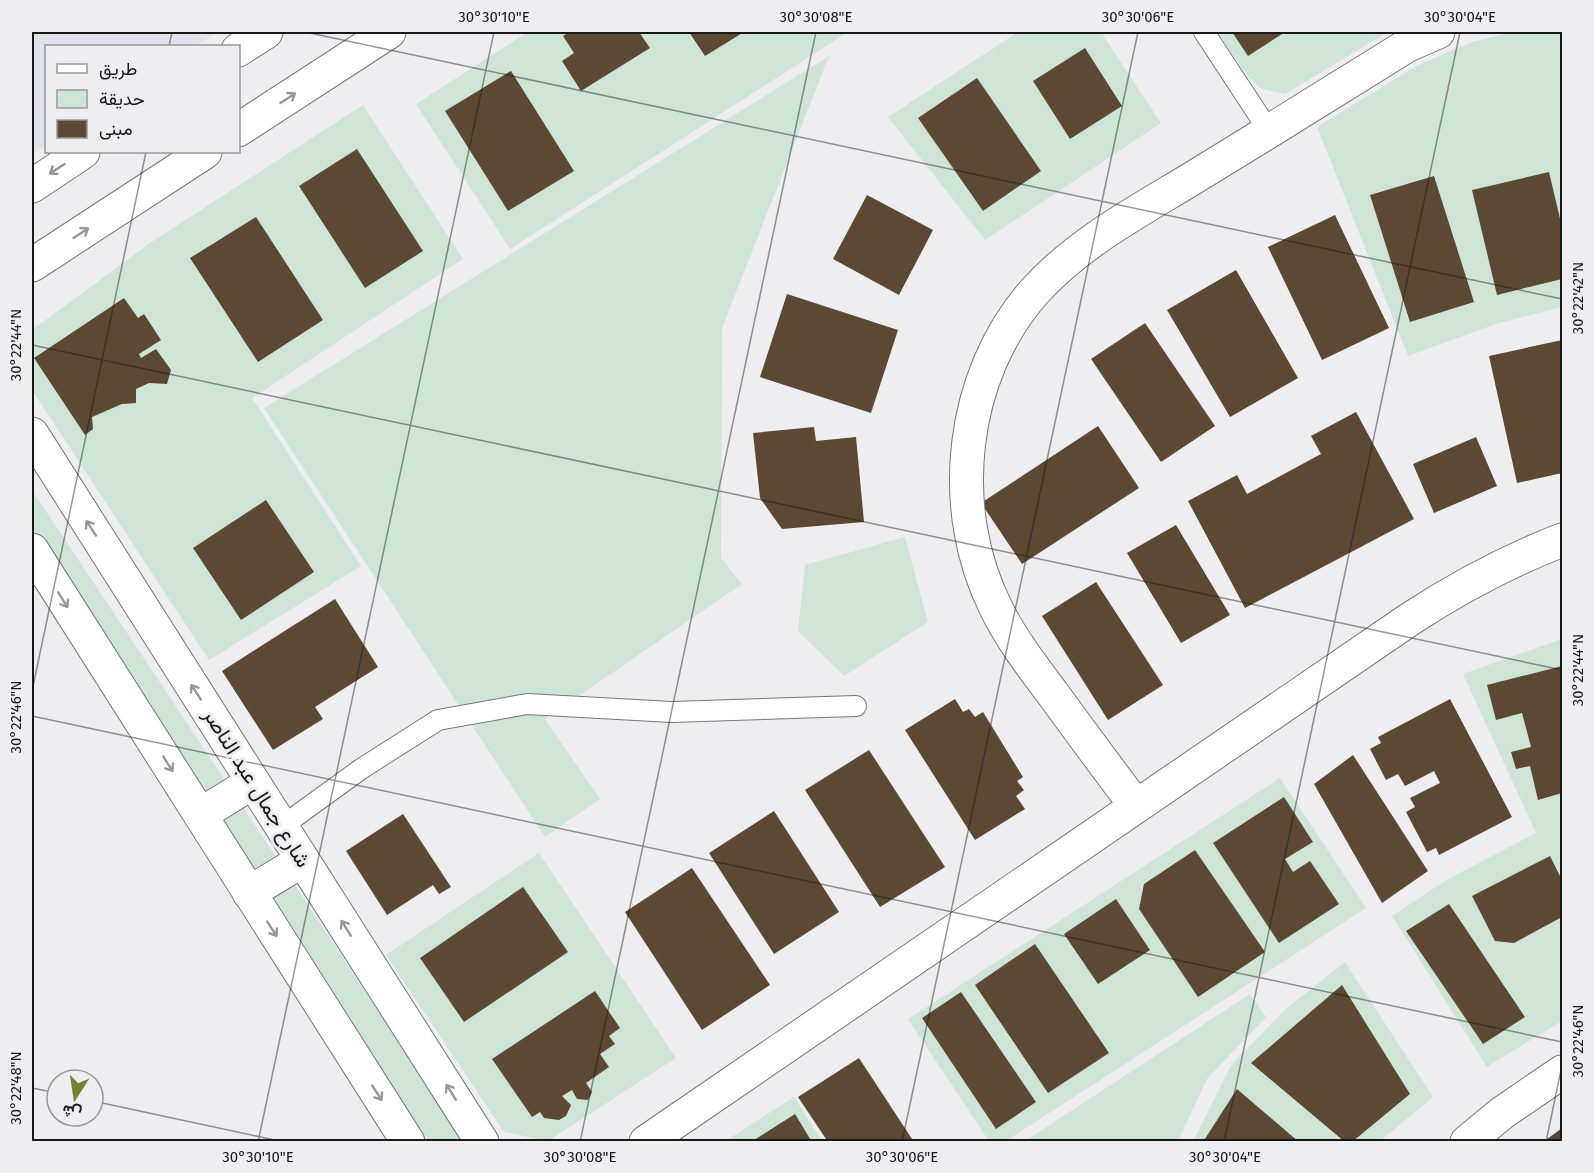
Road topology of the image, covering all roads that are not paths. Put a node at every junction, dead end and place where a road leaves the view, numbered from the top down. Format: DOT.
graph roads {
  1 [pos="266,32"];
  2 [pos="389,32"];
  3 [pos="1204,32"];
  4 [pos="1438,32"];
  5 [pos="240,49"];
  6 [pos="240,129"];
  7 [pos="1269,131"];
  8 [pos="82,153"];
  9 [pos="203,153"];
  10 [pos="32,186"];
  11 [pos="32,265"];
  12 [pos="32,434"];
  13 [pos="1563,540"];
  14 [pos="32,550"];
  15 [pos="856,706"];
  16 [pos="253,782"];
  17 [pos="1136,806"];
  18 [pos="200,815"];
  19 [pos="281,827"];
  20 [pos="303,860"];
  21 [pos="249,893"];
  22 [pos="1563,1072"];
  23 [pos="408,1142"];
  24 [pos="482,1142"];
  25 [pos="646,1142"];
  26 [pos="1467,1142"];
  1 -- 5 [label="street"];
  6 -- 2 [label="street, one-way"];
  3 -- 7 [label="lane"];
  4 -- 7 [label="street"];
  7 -- 17 [label="street"];
  8 -- 10 [label="street, one-way"];
  11 -- 9 [label="street, one-way"];
  16 -- 12 [label="street, شارع جمال عبد الناصر, one-way"];
  13 -- 17 [label="street"];
  14 -- 18 [label="street, one-way"];
  15 -- 19 [label="lane"];
  16 -- 18 [label="street"];
  16 -- 19 [label="street, شارع جمال عبد الناصر"];
  17 -- 25 [label="street"];
  18 -- 21 [label="street"];
  19 -- 20 [label="street, شارع جمال عبد الناصر"];
  20 -- 21 [label="street"];
  24 -- 20 [label="street, شارع جمال عبد الناصر, one-way"];
  21 -- 23 [label="street, one-way"];
  22 -- 26 [label="street"];
}
